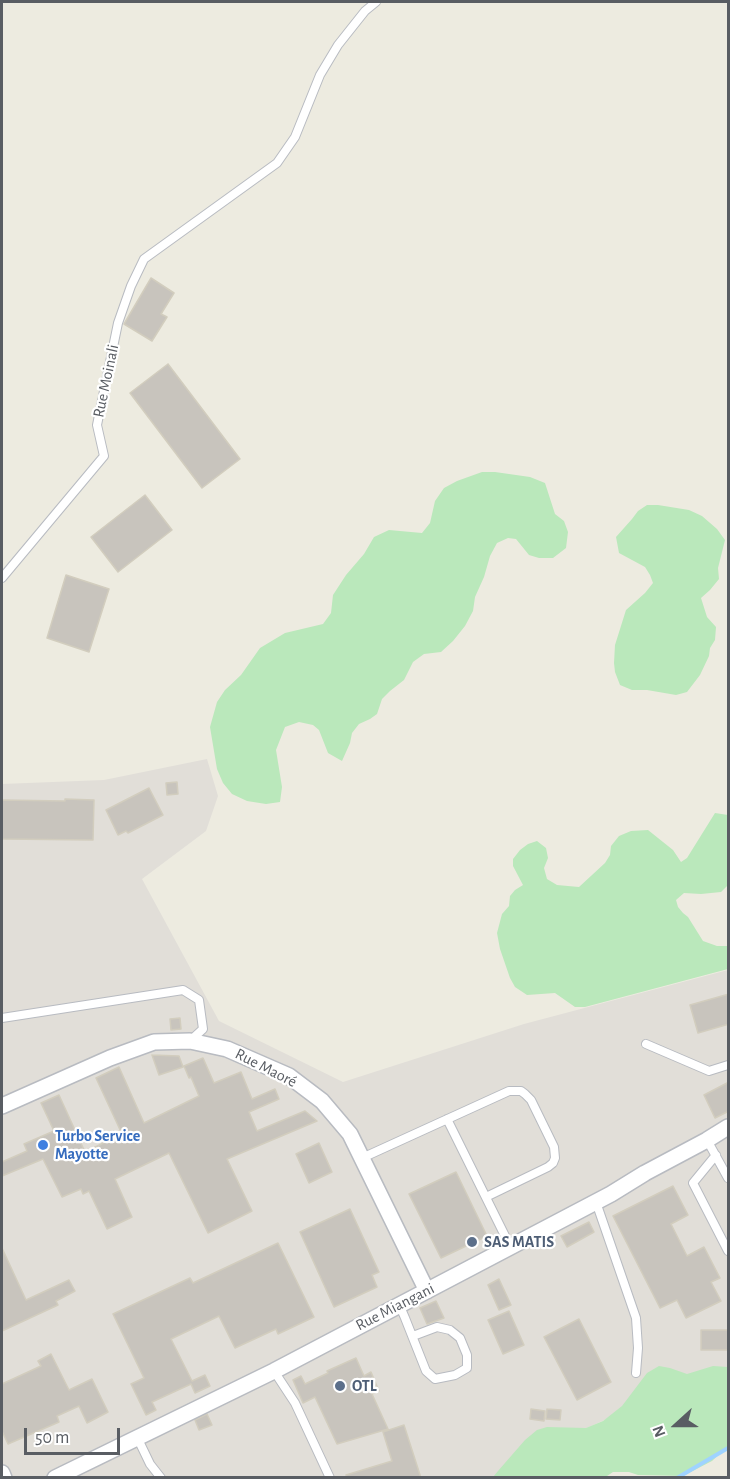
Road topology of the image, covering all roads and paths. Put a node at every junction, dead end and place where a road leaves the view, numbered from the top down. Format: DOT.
graph roads {
  1 [pos="376,2"];
  2 [pos="2,578"];
  3 [pos="2,1018"];
  4 [pos="190,1041"];
  5 [pos="646,1044"];
  6 [pos="729,1065"];
  7 [pos="2,1106"];
  8 [pos="447,1119"];
  9 [pos="729,1127"];
  10 [pos="707,1140"];
  11 [pos="716,1155"];
  12 [pos="362,1158"];
  13 [pos="729,1178"];
  14 [pos="486,1197"];
  15 [pos="596,1202"];
  16 [pos="511,1248"];
  17 [pos="729,1251"];
  18 [pos="426,1291"];
  19 [pos="399,1305"];
  20 [pos="413,1336"];
  21 [pos="274,1371"];
  22 [pos="636,1373"];
  23 [pos="137,1437"];
  24 [pos="2,1473"];
  25 [pos="4,1478"];
  26 [pos="55,1478"];
  27 [pos="161,1478"];
  28 [pos="330,1478"];
  1 -- 2 [label="lane, Rue Moinali"];
  3 -- 4 [label="lane"];
  4 -- 7 [label="street, Rue Maoré"];
  4 -- 12 [label="street, Rue Maoré"];
  5 -- 6 [label="lane"];
  8 -- 12 [label="lane"];
  8 -- 14 [label="lane"];
  8 -- 14 [label="lane"];
  9 -- 10 [label="street, Rue Miangani"];
  10 -- 11 [label="lane"];
  10 -- 15 [label="street, Rue Miangani"];
  11 -- 13 [label="lane"];
  11 -- 17 [label="lane"];
  12 -- 18 [label="street, Rue Maoré"];
  14 -- 16 [label="lane"];
  15 -- 16 [label="street, Rue Miangani"];
  15 -- 22 [label="lane"];
  16 -- 18 [label="street, Rue Miangani"];
  18 -- 19 [label="street, Rue Miangani"];
  19 -- 20 [label="lane"];
  19 -- 21 [label="street, Rue Miangani"];
  20 -- 20 [label="lane"];
  21 -- 23 [label="street, Rue Miangani"];
  21 -- 28 [label="lane"];
  23 -- 26 [label="street, Rue Miangani"];
  23 -- 27 [label="lane"];
  24 -- 25 [label="street"];
}
